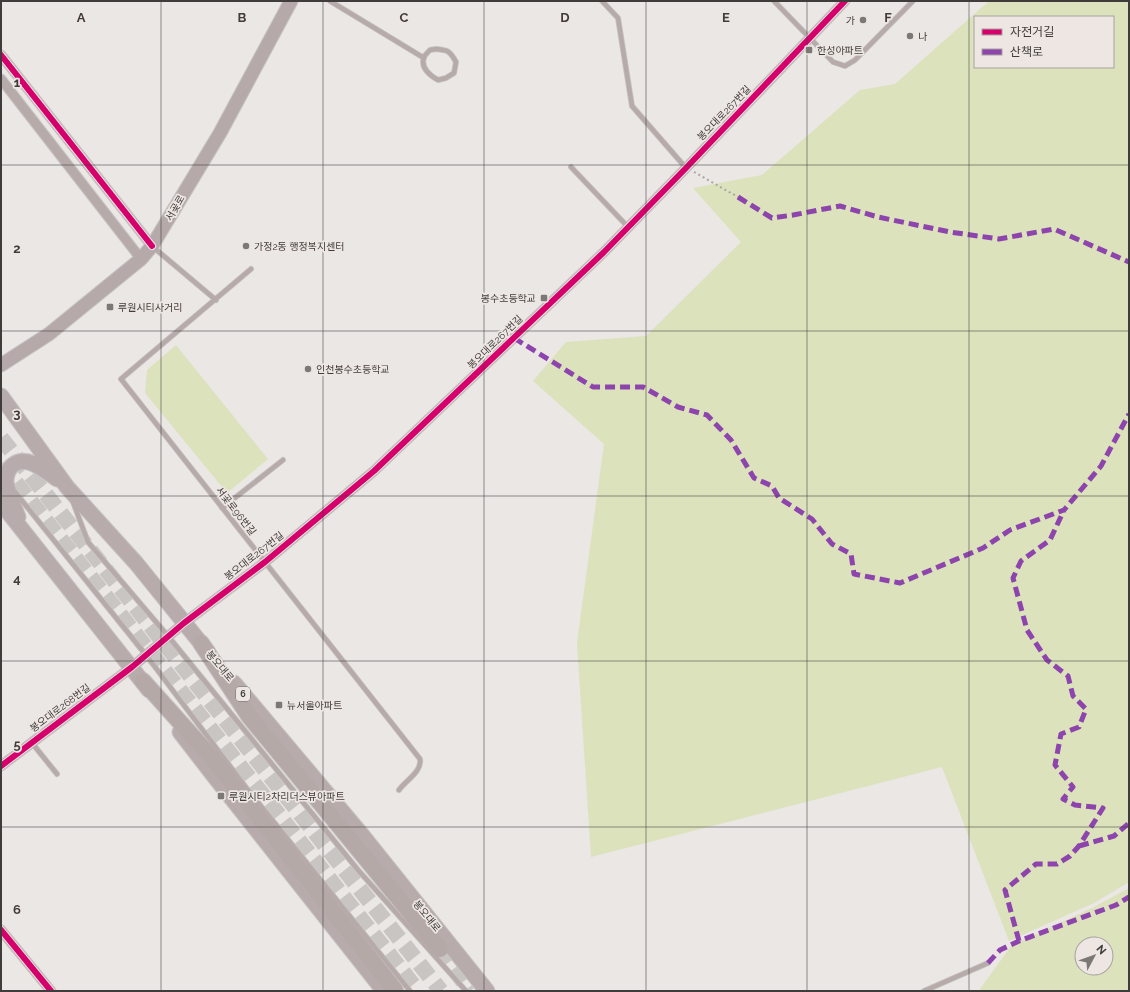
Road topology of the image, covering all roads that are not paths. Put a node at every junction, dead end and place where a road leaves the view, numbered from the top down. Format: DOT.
graph roads {
  1 [pos="291,1"];
  2 [pos="330,1"];
  3 [pos="602,1"];
  4 [pos="774,1"];
  5 [pos="846,1"];
  6 [pos="913,1"];
  7 [pos="810,38"];
  8 [pos="1,55"];
  9 [pos="424,58"];
  10 [pos="1,79"];
  11 [pos="571,167"];
  12 [pos="686,168"];
  13 [pos="628,227"];
  14 [pos="152,246"];
  15 [pos="141,259"];
  16 [pos="251,270"];
  17 [pos="216,300"];
  18 [pos="1,365"];
  19 [pos="1,396"];
  20 [pos="283,460"];
  21 [pos="4,477"];
  22 [pos="67,487"];
  23 [pos="1,503"];
  24 [pos="222,508"];
  25 [pos="26,534"];
  26 [pos="265,562"];
  27 [pos="184,623"];
  28 [pos="168,636"];
  29 [pos="201,643"];
  30 [pos="146,655"];
  31 [pos="132,666"];
  32 [pos="143,682"];
  33 [pos="32,743"];
  34 [pos="1,766"];
  35 [pos="58,774"];
  36 [pos="399,790"];
  37 [pos="1,930"];
  38 [pos="440,949"];
  39 [pos="988,963"];
  40 [pos="395,990"];
  41 [pos="51,991"];
  42 [pos="384,991"];
  43 [pos="410,991"];
  44 [pos="466,991"];
  45 [pos="487,991"];
  46 [pos="924,991"];
  1 -- 14 [label="main road, 서곶로"];
  2 -- 9 [label="lane"];
  3 -- 12 [label="lane"];
  4 -- 7 [label="lane"];
  5 -- 7 [label="street, 봉오대로267번길"];
  6 -- 7 [label="lane"];
  7 -- 12 [label="street, 봉오대로267번길"];
  8 -- 14 [label="street"];
  9 -- 9 [label="lane"];
  10 -- 15 [label="street"];
  11 -- 13 [label="lane"];
  12 -- 13 [label="street, 봉오대로267번길"];
  13 -- 26 [label="street, 봉오대로267번길"];
  14 -- 15 [label="main road, 서곶로"];
  14 -- 17 [label="lane"];
  15 -- 18 [label="main road, 서곶로"];
  16 -- 17 [label="lane, 서곷로96번길"];
  17 -- 24 [label="lane, 서곷로96번길"];
  19 -- 22 [label="main road, 봉오대로 / 6"];
  20 -- 24 [label="lane"];
  21 -- 22 [label="main road"];
  21 -- 25 [label="main road"];
  21 -- 30 [label="lane"];
  22 -- 27 [label="main road, 봉오대로 / 6"];
  22 -- 28 [label="lane"];
  23 -- 25 [label="main road"];
  24 -- 26 [label="lane, 서곷로96번길"];
  25 -- 31 [label="main road"];
  26 -- 27 [label="street, 봉오대로267번길"];
  26 -- 36 [label="lane, 서곷로96번길"];
  27 -- 28 [label="street, 봉오대로267번길"];
  27 -- 29 [label="main road, 봉오대로 / 6"];
  28 -- 30 [label="street, 봉오대로267번길"];
  28 -- 44 [label="lane"];
  29 -- 38 [label="highway"];
  29 -- 45 [label="main road, 봉오대로 / 6"];
  30 -- 31 [label="street, 봉오대로267번길"];
  30 -- 43 [label="lane"];
  31 -- 32 [label="main road"];
  31 -- 33 [label="street, 봉오대로268번길"];
  32 -- 40 [label="highway"];
  32 -- 42 [label="main road"];
  33 -- 34 [label="street, 봉오대로268번길"];
  33 -- 35 [label="lane"];
  37 -- 41 [label="street"];
  39 -- 46 [label="lane"];
}
